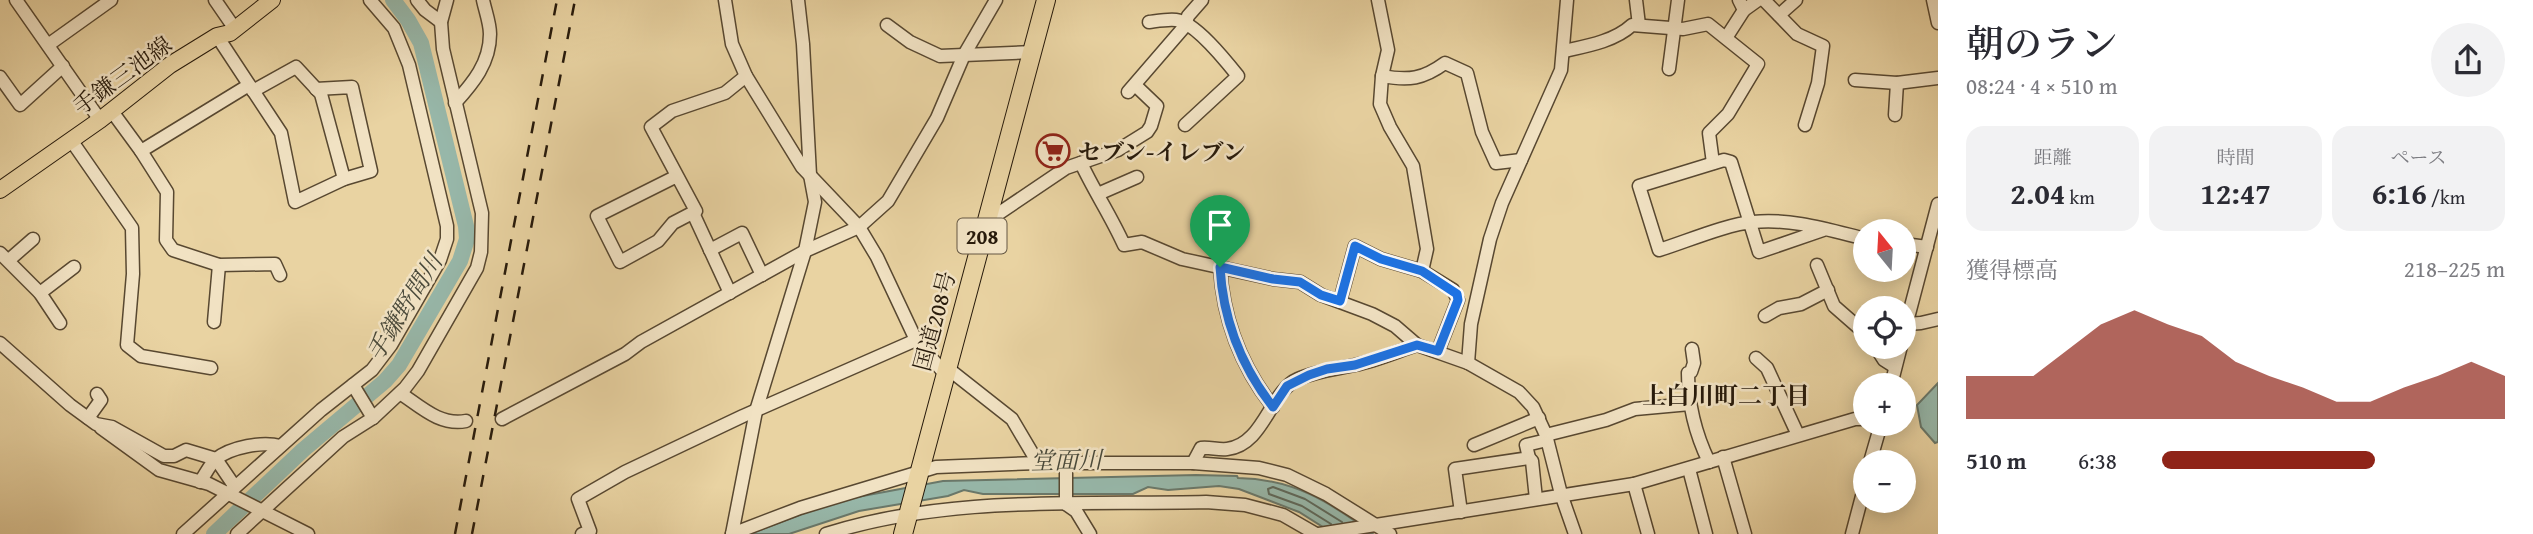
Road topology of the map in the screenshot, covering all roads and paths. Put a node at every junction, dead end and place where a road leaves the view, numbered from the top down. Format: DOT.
graph roads {
  1 [pos="16,0"];
  2 [pos="111,0"];
  3 [pos="215,0"];
  4 [pos="272,0"];
  5 [pos="370,0"];
  6 [pos="417,0"];
  7 [pos="447,0"];
  8 [pos="483,0"];
  9 [pos="725,0"];
  10 [pos="798,0"];
  11 [pos="996,0"];
  12 [pos="1046,0"];
  13 [pos="1202,0"];
  14 [pos="1378,0"];
  15 [pos="1567,0"];
  16 [pos="1636,0"];
  17 [pos="1678,0"];
  18 [pos="1758,0"];
  19 [pos="1764,0"];
  20 [pos="1796,0"];
  21 [pos="1933,0"];
  22 [pos="1742,5"];
  23 [pos="1779,15"];
  24 [pos="441,22"];
  25 [pos="1149,22"];
  26 [pos="1185,23"];
  27 [pos="1938,23"];
  28 [pos="887,24"];
  29 [pos="1639,25"];
  30 [pos="1675,28"];
  31 [pos="234,29"];
  32 [pos="217,36"];
  33 [pos="1726,38"];
  34 [pos="48,45"];
  35 [pos="1564,51"];
  36 [pos="1032,52"];
  37 [pos="964,55"];
  38 [pos="63,66"];
  39 [pos="1669,69"];
  40 [pos="746,76"];
  41 [pos="1382,76"];
  42 [pos="0,77"];
  43 [pos="1938,79"];
  44 [pos="1855,80"];
  45 [pos="1897,83"];
  46 [pos="251,88"];
  47 [pos="316,89"];
  48 [pos="454,103"];
  49 [pos="106,115"];
  50 [pos="1895,115"];
  51 [pos="1185,125"];
  52 [pos="1805,125"];
  53 [pos="71,140"];
  54 [pos="141,151"];
  55 [pos="1521,160"];
  56 [pos="1081,163"];
  57 [pos="1713,163"];
  58 [pos="810,175"];
  59 [pos="677,176"];
  60 [pos="1138,177"];
  61 [pos="344,179"];
  62 [pos="0,190"];
  63 [pos="1098,194"];
  64 [pos="1938,204"];
  65 [pos="693,213"];
  66 [pos="986,222"];
  67 [pos="1750,222"];
  68 [pos="859,227"];
  69 [pos="1826,229"];
  70 [pos="1853,236"];
  71 [pos="33,239"];
  72 [pos="1916,246"];
  73 [pos="1927,247"];
  74 [pos="710,250"];
  75 [pos="805,251"];
  76 [pos="4,257"];
  77 [pos="219,265"];
  78 [pos="1817,265"];
  79 [pos="74,267"];
  80 [pos="1220,267"];
  81 [pos="1422,271"];
  82 [pos="280,275"];
  83 [pos="762,275"];
  84 [pos="1828,290"];
  85 [pos="40,293"];
  86 [pos="730,293"];
  87 [pos="1914,296"];
  88 [pos="1340,301"];
  89 [pos="1765,316"];
  90 [pos="1938,319"];
  91 [pos="214,322"];
  92 [pos="60,323"];
  93 [pos="1853,323"];
  94 [pos="1916,325"];
  95 [pos="916,340"];
  96 [pos="0,343"];
  97 [pos="1417,345"];
  98 [pos="1692,349"];
  99 [pos="1438,351"];
  100 [pos="1756,358"];
  101 [pos="1883,359"];
  102 [pos="1897,359"];
  103 [pos="1468,363"];
  104 [pos="1895,367"];
  105 [pos="211,368"];
  106 [pos="946,371"];
  107 [pos="1894,373"];
  108 [pos="353,385"];
  109 [pos="400,393"];
  110 [pos="97,394"];
  111 [pos="1690,404"];
  112 [pos="1273,407"];
  113 [pos="756,411"];
  114 [pos="373,418"];
  115 [pos="1539,418"];
  116 [pos="502,419"];
  117 [pos="1853,420"];
  118 [pos="92,421"];
  119 [pos="466,421"];
  120 [pos="1798,435"];
  121 [pos="1546,437"];
  122 [pos="1474,444"];
  123 [pos="280,446"];
  124 [pos="1723,457"];
  125 [pos="1529,458"];
  126 [pos="216,459"];
  127 [pos="1709,462"];
  128 [pos="1038,463"];
  129 [pos="1066,463"];
  130 [pos="1193,463"];
  131 [pos="1689,469"];
  132 [pos="920,472"];
  133 [pos="200,482"];
  134 [pos="1634,484"];
  135 [pos="231,491"];
  136 [pos="1561,494"];
  137 [pos="1536,499"];
  138 [pos="1066,504"];
  139 [pos="262,511"];
  140 [pos="1461,512"];
  141 [pos="1858,513"];
  142 [pos="909,514"];
  143 [pos="1372,525"];
  144 [pos="183,534"];
  145 [pos="237,534"];
  146 [pos="308,534"];
  147 [pos="582,534"];
  148 [pos="732,534"];
  149 [pos="826,534"];
  150 [pos="903,534"];
  151 [pos="1090,534"];
  152 [pos="1319,534"];
  153 [pos="1390,534"];
  154 [pos="1576,534"];
  155 [pos="1648,534"];
  156 [pos="1706,534"];
  157 [pos="1745,534"];
  158 [pos="1852,534"];
  1 -- 34 [label="street"];
  2 -- 34 [label="street"];
  3 -- 31 [label="street"];
  4 -- 31 [label="main road, 手鎌三池線"];
  5 -- 108 [label="street"];
  6 -- 24 [label="street"];
  7 -- 24 [label="street"];
  8 -- 48 [label="street"];
  9 -- 40 [label="street"];
  10 -- 58 [label="street"];
  11 -- 37 [label="street"];
  12 -- 36 [label="highway, 国道208号 / 208"];
  13 -- 26 [label="street"];
  14 -- 41 [label="street"];
  15 -- 35 [label="street"];
  16 -- 29 [label="street"];
  17 -- 30 [label="street"];
  18 -- 22 [label="street"];
  19 -- 23 [label="street"];
  20 -- 23 [label="street"];
  21 -- 27 [label="street"];
  22 -- 33 [label="street"];
  23 -- 52 [label="street"];
  24 -- 48 [label="street"];
  25 -- 26 [label="street"];
  26 -- 51 [label="street"];
  26 -- 56 [label="street"];
  28 -- 37 [label="street"];
  29 -- 30 [label="street"];
  29 -- 35 [label="street"];
  30 -- 33 [label="street"];
  30 -- 39 [label="street"];
  31 -- 32 [label="main road, 手鎌三池線"];
  32 -- 46 [label="street"];
  32 -- 49 [label="main road, 手鎌三池線"];
  33 -- 57 [label="street"];
  34 -- 38 [label="street"];
  35 -- 55 [label="street"];
  36 -- 37 [label="street"];
  36 -- 66 [label="highway, 国道208号 / 208"];
  37 -- 68 [label="street"];
  38 -- 42 [label="street"];
  38 -- 49 [label="street"];
  40 -- 58 [label="street"];
  40 -- 59 [label="street"];
  41 -- 55 [label="street"];
  41 -- 81 [label="street"];
  43 -- 45 [label="street"];
  44 -- 45 [label="street"];
  45 -- 50 [label="street"];
  46 -- 47 [label="street"];
  46 -- 54 [label="street"];
  46 -- 61 [label="street"];
  47 -- 61 [label="street"];
  47 -- 61 [label="street"];
  48 -- 109 [label="street"];
  49 -- 53 [label="main road, 手鎌三池線"];
  49 -- 54 [label="street"];
  53 -- 62 [label="main road, 手鎌三池線"];
  53 -- 105 [label="street"];
  54 -- 77 [label="street"];
  55 -- 103 [label="street"];
  56 -- 63 [label="street"];
  56 -- 66 [label="street"];
  57 -- 67 [label="street"];
  57 -- 67 [label="street"];
  58 -- 68 [label="street"];
  58 -- 75 [label="street"];
  59 -- 65 [label="street"];
  59 -- 65 [label="street"];
  60 -- 63 [label="street"];
  63 -- 80 [label="street"];
  64 -- 73 [label="street"];
  65 -- 74 [label="street"];
  66 -- 106 [label="highway, 国道208号 / 208"];
  67 -- 69 [label="street"];
  67 -- 69 [label="street"];
  68 -- 75 [label="street"];
  68 -- 95 [label="street"];
  69 -- 70 [label="street"];
  71 -- 76 [label="street"];
  72 -- 73 [label="street"];
  73 -- 87 [label="street"];
  74 -- 83 [label="street"];
  74 -- 86 [label="street"];
  75 -- 83 [label="street"];
  75 -- 113 [label="street"];
  76 -- 85 [label="street"];
  77 -- 82 [label="street"];
  77 -- 91 [label="street"];
  78 -- 84 [label="street"];
  79 -- 85 [label="street"];
  80 -- 88 [label="street"];
  80 -- 112 [label="street"];
  81 -- 88 [label="street"];
  81 -- 99 [label="street"];
  83 -- 86 [label="street"];
  84 -- 89 [label="street"];
  84 -- 93 [label="street"];
  85 -- 92 [label="street"];
  86 -- 116 [label="street"];
  88 -- 97 [label="street"];
  90 -- 94 [label="street"];
  95 -- 106 [label="street"];
  95 -- 113 [label="street"];
  96 -- 118 [label="street"];
  97 -- 99 [label="street"];
  97 -- 112 [label="street"];
  98 -- 111 [label="street"];
  99 -- 103 [label="street"];
  100 -- 120 [label="street"];
  101 -- 104 [label="street"];
  102 -- 104 [label="street"];
  103 -- 115 [label="street"];
  104 -- 107 [label="street"];
  106 -- 128 [label="street"];
  106 -- 132 [label="highway, 国道208号 / 208"];
  108 -- 114 [label="street"];
  108 -- 123 [label="street"];
  109 -- 114 [label="street"];
  109 -- 119 [label="street"];
  110 -- 118 [label="street"];
  111 -- 121 [label="street"];
  111 -- 127 [label="street"];
  112 -- 130 [label="street"];
  113 -- 147 [label="street"];
  113 -- 148 [label="street"];
  114 -- 139 [label="street"];
  115 -- 121 [label="street"];
  115 -- 122 [label="street"];
  117 -- 120 [label="street"];
  118 -- 126 [label="street"];
  118 -- 133 [label="street"];
  120 -- 124 [label="street"];
  121 -- 125 [label="street"];
  121 -- 136 [label="street"];
  123 -- 126 [label="street"];
  123 -- 135 [label="street"];
  124 -- 127 [label="street"];
  124 -- 157 [label="street"];
  125 -- 137 [label="street"];
  125 -- 140 [label="street"];
  126 -- 133 [label="street"];
  126 -- 135 [label="street"];
  127 -- 131 [label="street"];
  128 -- 129 [label="street"];
  128 -- 132 [label="street"];
  129 -- 130 [label="street"];
  129 -- 138 [label="street"];
  130 -- 143 [label="street"];
  131 -- 134 [label="street"];
  131 -- 156 [label="street"];
  132 -- 142 [label="highway, 国道208号 / 208"];
  132 -- 148 [label="street"];
  133 -- 135 [label="street"];
  134 -- 136 [label="street"];
  134 -- 155 [label="street"];
  135 -- 139 [label="street"];
  135 -- 144 [label="street"];
  136 -- 137 [label="street"];
  136 -- 154 [label="street"];
  137 -- 140 [label="street"];
  138 -- 142 [label="street"];
  138 -- 151 [label="street"];
  138 -- 152 [label="street"];
  139 -- 145 [label="street"];
  139 -- 146 [label="street"];
  140 -- 143 [label="street"];
  141 -- 158 [label="street"];
  142 -- 149 [label="street"];
  142 -- 150 [label="highway, 国道208号 / 208"];
  143 -- 152 [label="street"];
  143 -- 153 [label="street"];
}
